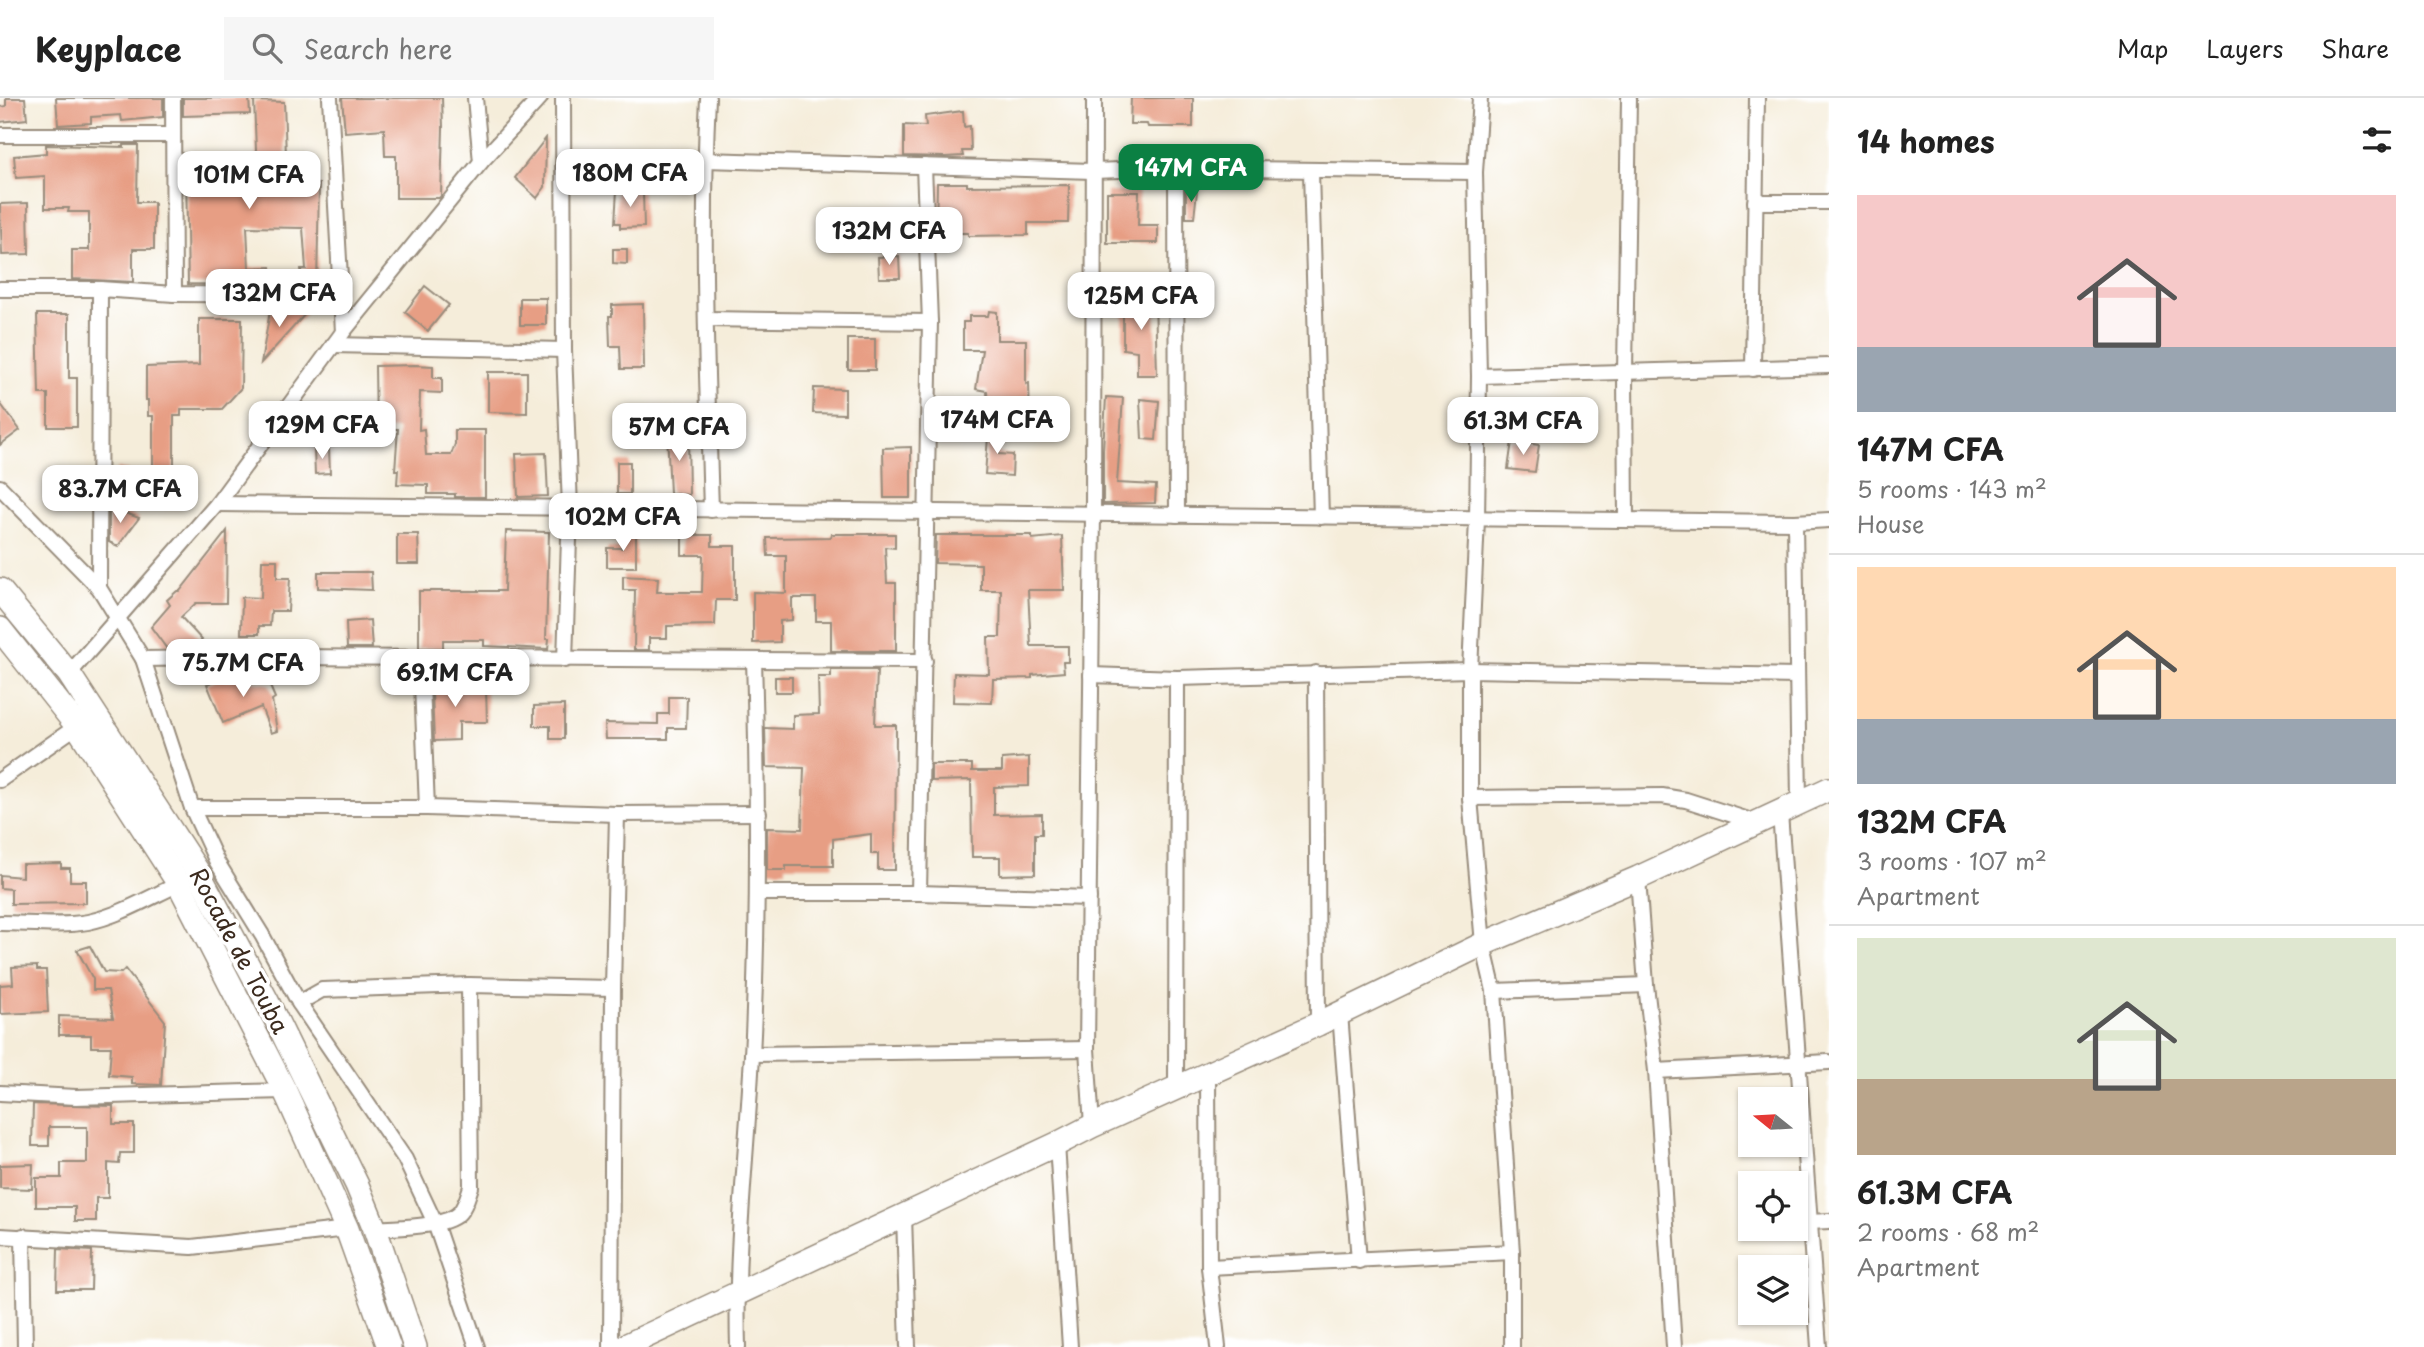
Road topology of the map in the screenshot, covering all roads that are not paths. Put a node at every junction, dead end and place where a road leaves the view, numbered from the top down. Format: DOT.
graph roads {
  1 [pos="173,98"];
  2 [pos="330,98"];
  3 [pos="475,98"];
  4 [pos="540,98"];
  5 [pos="563,98"];
  6 [pos="708,98"];
  7 [pos="1094,98"];
  8 [pos="1480,98"];
  9 [pos="1629,98"];
  10 [pos="1757,98"];
  11 [pos="0,135"];
  12 [pos="173,135"];
  13 [pos="705,160"];
  14 [pos="481,162"];
  15 [pos="924,166"];
  16 [pos="1176,168"];
  17 [pos="1093,172"];
  18 [pos="1311,172"];
  19 [pos="1475,172"];
  20 [pos="1755,202"];
  21 [pos="1829,202"];
  22 [pos="0,289"];
  23 [pos="100,289"];
  24 [pos="174,294"];
  25 [pos="340,295"];
  26 [pos="706,319"];
  27 [pos="930,323"];
  28 [pos="342,332"];
  29 [pos="333,345"];
  30 [pos="564,350"];
  31 [pos="1829,366"];
  32 [pos="1754,369"];
  33 [pos="1625,373"];
  34 [pos="1479,376"];
  35 [pos="0,486"];
  36 [pos="217,504"];
  37 [pos="570,508"];
  38 [pos="711,510"];
  39 [pos="927,510"];
  40 [pos="1093,512"];
  41 [pos="1177,515"];
  42 [pos="1321,517"];
  43 [pos="1477,520"];
  44 [pos="1626,520"];
  45 [pos="1829,520"];
  46 [pos="1796,522"];
  47 [pos="99,588"];
  48 [pos="0,590"];
  49 [pos="119,618"];
  50 [pos="0,629"];
  51 [pos="143,659"];
  52 [pos="421,660"];
  53 [pos="565,660"];
  54 [pos="754,660"];
  55 [pos="925,661"];
  56 [pos="1470,670"];
  57 [pos="1315,673"];
  58 [pos="69,674"];
  59 [pos="1091,675"];
  60 [pos="1797,676"];
  61 [pos="1177,678"];
  62 [pos="77,726"];
  63 [pos="0,780"];
  64 [pos="1829,789"];
  65 [pos="1470,798"];
  66 [pos="1789,807"];
  67 [pos="192,808"];
  68 [pos="427,808"];
  69 [pos="759,813"];
  70 [pos="617,814"];
  71 [pos="1758,822"];
  72 [pos="198,872"];
  73 [pos="1638,878"];
  74 [pos="919,893"];
  75 [pos="757,894"];
  76 [pos="1088,898"];
  77 [pos="0,923"];
  78 [pos="1483,944"];
  79 [pos="470,985"];
  80 [pos="1646,985"];
  81 [pos="613,988"];
  82 [pos="1494,990"];
  83 [pos="299,1003"];
  84 [pos="1340,1013"];
  85 [pos="1318,1024"];
  86 [pos="1087,1049"];
  87 [pos="752,1054"];
  88 [pos="1829,1062"];
  89 [pos="1799,1064"];
  90 [pos="1656,1071"];
  91 [pos="1208,1074"];
  92 [pos="1176,1087"];
  93 [pos="285,1091"];
  94 [pos="0,1093"];
  95 [pos="1092,1126"];
  96 [pos="1057,1144"];
  97 [pos="904,1215"];
  98 [pos="1829,1221"];
  99 [pos="1809,1222"];
  100 [pos="435,1223"];
  101 [pos="346,1229"];
  102 [pos="374,1229"];
  103 [pos="0,1236"];
  104 [pos="23,1236"];
  105 [pos="1512,1252"];
  106 [pos="1359,1261"];
  107 [pos="1209,1267"];
  108 [pos="736,1293"];
  109 [pos="25,1347"];
  110 [pos="389,1347"];
  111 [pos="415,1347"];
  112 [pos="477,1347"];
  113 [pos="611,1347"];
  114 [pos="623,1347"];
  115 [pos="738,1347"];
  116 [pos="908,1347"];
  117 [pos="1070,1347"];
  118 [pos="1218,1347"];
  119 [pos="1512,1347"];
  120 [pos="1674,1347"];
  121 [pos="1819,1347"];
  1 -- 12 [label="street"];
  2 -- 25 [label="street"];
  3 -- 14 [label="street"];
  4 -- 14 [label="street"];
  5 -- 30 [label="street"];
  6 -- 13 [label="street"];
  7 -- 17 [label="street"];
  8 -- 19 [label="street"];
  9 -- 33 [label="street"];
  10 -- 20 [label="street"];
  11 -- 12 [label="street"];
  12 -- 24 [label="street"];
  13 -- 15 [label="street"];
  13 -- 26 [label="street"];
  14 -- 28 [label="street"];
  15 -- 17 [label="street"];
  15 -- 27 [label="street"];
  16 -- 17 [label="street"];
  16 -- 18 [label="street"];
  16 -- 41 [label="street"];
  17 -- 40 [label="street"];
  18 -- 19 [label="street"];
  18 -- 42 [label="street"];
  19 -- 34 [label="street"];
  20 -- 21 [label="street"];
  20 -- 32 [label="street"];
  22 -- 23 [label="street"];
  23 -- 24 [label="street"];
  23 -- 47 [label="street"];
  24 -- 25 [label="street"];
  25 -- 28 [label="street"];
  26 -- 27 [label="street"];
  26 -- 38 [label="street"];
  27 -- 39 [label="street"];
  28 -- 29 [label="street"];
  29 -- 30 [label="street"];
  29 -- 36 [label="street"];
  30 -- 37 [label="street"];
  31 -- 32 [label="street"];
  32 -- 33 [label="street"];
  33 -- 34 [label="street"];
  33 -- 44 [label="street"];
  34 -- 43 [label="street"];
  35 -- 47 [label="street"];
  36 -- 37 [label="street"];
  36 -- 49 [label="street"];
  37 -- 38 [label="street"];
  37 -- 53 [label="street"];
  38 -- 39 [label="street"];
  39 -- 40 [label="street"];
  39 -- 55 [label="street"];
  40 -- 41 [label="street"];
  40 -- 59 [label="street"];
  41 -- 42 [label="street"];
  42 -- 43 [label="street"];
  43 -- 44 [label="street"];
  43 -- 56 [label="street"];
  44 -- 46 [label="street"];
  45 -- 46 [label="street"];
  46 -- 60 [label="street"];
  47 -- 49 [label="street"];
  48 -- 58 [label="main road, Rocade de Touba"];
  49 -- 51 [label="street"];
  49 -- 58 [label="street"];
  50 -- 62 [label="main road, Rocade de Touba"];
  51 -- 52 [label="street"];
  51 -- 67 [label="street"];
  52 -- 53 [label="street"];
  52 -- 68 [label="street"];
  53 -- 54 [label="street"];
  54 -- 55 [label="street"];
  54 -- 69 [label="street"];
  55 -- 74 [label="street"];
  56 -- 57 [label="street"];
  56 -- 60 [label="street"];
  56 -- 65 [label="street"];
  57 -- 61 [label="street"];
  57 -- 85 [label="street"];
  58 -- 72 [label="main road, Rocade de Touba"];
  59 -- 61 [label="street"];
  59 -- 76 [label="street"];
  60 -- 66 [label="street"];
  61 -- 92 [label="street"];
  62 -- 63 [label="street"];
  62 -- 72 [label="main road, Rocade de Touba"];
  64 -- 66 [label="main road"];
  65 -- 71 [label="street"];
  65 -- 78 [label="street"];
  66 -- 71 [label="main road"];
  66 -- 89 [label="street"];
  67 -- 68 [label="street"];
  67 -- 72 [label="street"];
  68 -- 70 [label="street"];
  69 -- 70 [label="street"];
  69 -- 75 [label="street"];
  70 -- 81 [label="street"];
  71 -- 73 [label="main road"];
  72 -- 77 [label="street"];
  72 -- 83 [label="street"];
  72 -- 93 [label="main road, Rocade de Touba"];
  72 -- 102 [label="main road, Rocade de Touba"];
  73 -- 78 [label="main road"];
  73 -- 80 [label="street"];
  74 -- 75 [label="street"];
  74 -- 76 [label="street"];
  75 -- 87 [label="street"];
  76 -- 86 [label="street"];
  78 -- 82 [label="street"];
  78 -- 84 [label="main road"];
  79 -- 81 [label="street"];
  79 -- 83 [label="street"];
  79 -- 100 [label="street"];
  80 -- 82 [label="street"];
  80 -- 90 [label="street"];
  81 -- 113 [label="street"];
  82 -- 105 [label="street"];
  83 -- 100 [label="street"];
  84 -- 85 [label="main road"];
  84 -- 106 [label="street"];
  85 -- 91 [label="main road"];
  86 -- 87 [label="street"];
  86 -- 95 [label="street"];
  87 -- 108 [label="street"];
  88 -- 89 [label="street"];
  89 -- 90 [label="street"];
  89 -- 99 [label="street"];
  90 -- 120 [label="street"];
  91 -- 92 [label="main road"];
  91 -- 107 [label="street"];
  92 -- 95 [label="main road"];
  93 -- 94 [label="street"];
  93 -- 101 [label="main road, Rocade de Touba"];
  95 -- 96 [label="main road"];
  96 -- 97 [label="main road"];
  96 -- 117 [label="street"];
  97 -- 108 [label="main road"];
  97 -- 116 [label="street"];
  98 -- 99 [label="street"];
  99 -- 121 [label="street"];
  100 -- 102 [label="street"];
  100 -- 112 [label="street"];
  101 -- 104 [label="street"];
  101 -- 110 [label="main road, Rocade de Touba"];
  102 -- 111 [label="main road, Rocade de Touba"];
  103 -- 104 [label="street"];
  104 -- 109 [label="street"];
  105 -- 106 [label="street"];
  105 -- 119 [label="street"];
  106 -- 107 [label="street"];
  107 -- 118 [label="street"];
  108 -- 114 [label="main road"];
  108 -- 115 [label="street"];
}
